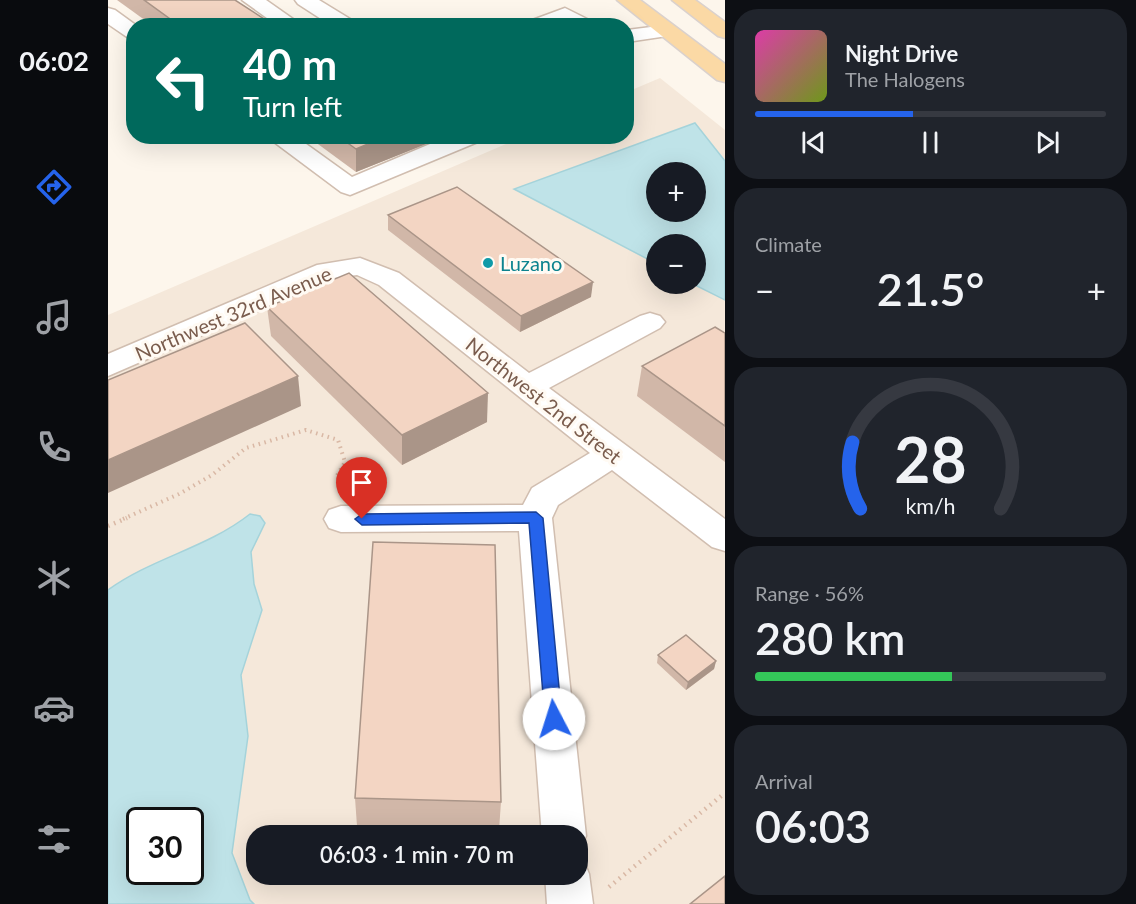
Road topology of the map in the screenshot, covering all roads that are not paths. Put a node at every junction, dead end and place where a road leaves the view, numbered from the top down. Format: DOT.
graph roads {
  1 [pos="252,0"];
  2 [pos="304,0"];
  3 [pos="549,0"];
  4 [pos="627,0"];
  5 [pos="682,0"];
  6 [pos="108,14"];
  7 [pos="565,14"];
  8 [pos="280,18"];
  9 [pos="334,18"];
  10 [pos="555,18"];
  11 [pos="572,18"];
  12 [pos="126,27"];
  13 [pos="667,31"];
  14 [pos="725,32"];
  15 [pos="634,35"];
  16 [pos="725,52"];
  17 [pos="725,75"];
  18 [pos="289,144"];
  19 [pos="452,144"];
  20 [pos="360,266"];
  21 [pos="650,322"];
  22 [pos="108,366"];
  23 [pos="527,387"];
  24 [pos="613,454"];
  25 [pos="536,518"];
  26 [pos="341,519"];
  27 [pos="725,538"];
  28 [pos="563,825"];
  1 -- 8 [label="street"];
  2 -- 9 [label="street"];
  3 -- 7 [label="street"];
  4 -- 13 [label="main road"];
  5 -- 14 [label="main road"];
  6 -- 12 [label="street"];
  7 -- 10 [label="street"];
  7 -- 11 [label="street"];
  13 -- 15 [label="street"];
  13 -- 16 [label="main road"];
  13 -- 17 [label="main road"];
  18 -- 19 [label="street"];
  20 -- 22 [label="street, Northwest 32rd Avenue"];
  20 -- 23 [label="street, Northwest 2nd Street"];
  21 -- 23 [label="street"];
  23 -- 24 [label="street, Northwest 2nd Street"];
  24 -- 25 [label="street"];
  24 -- 27 [label="street, Northwest 2nd Street"];
  25 -- 26 [label="street"];
  25 -- 28 [label="street"];
}
